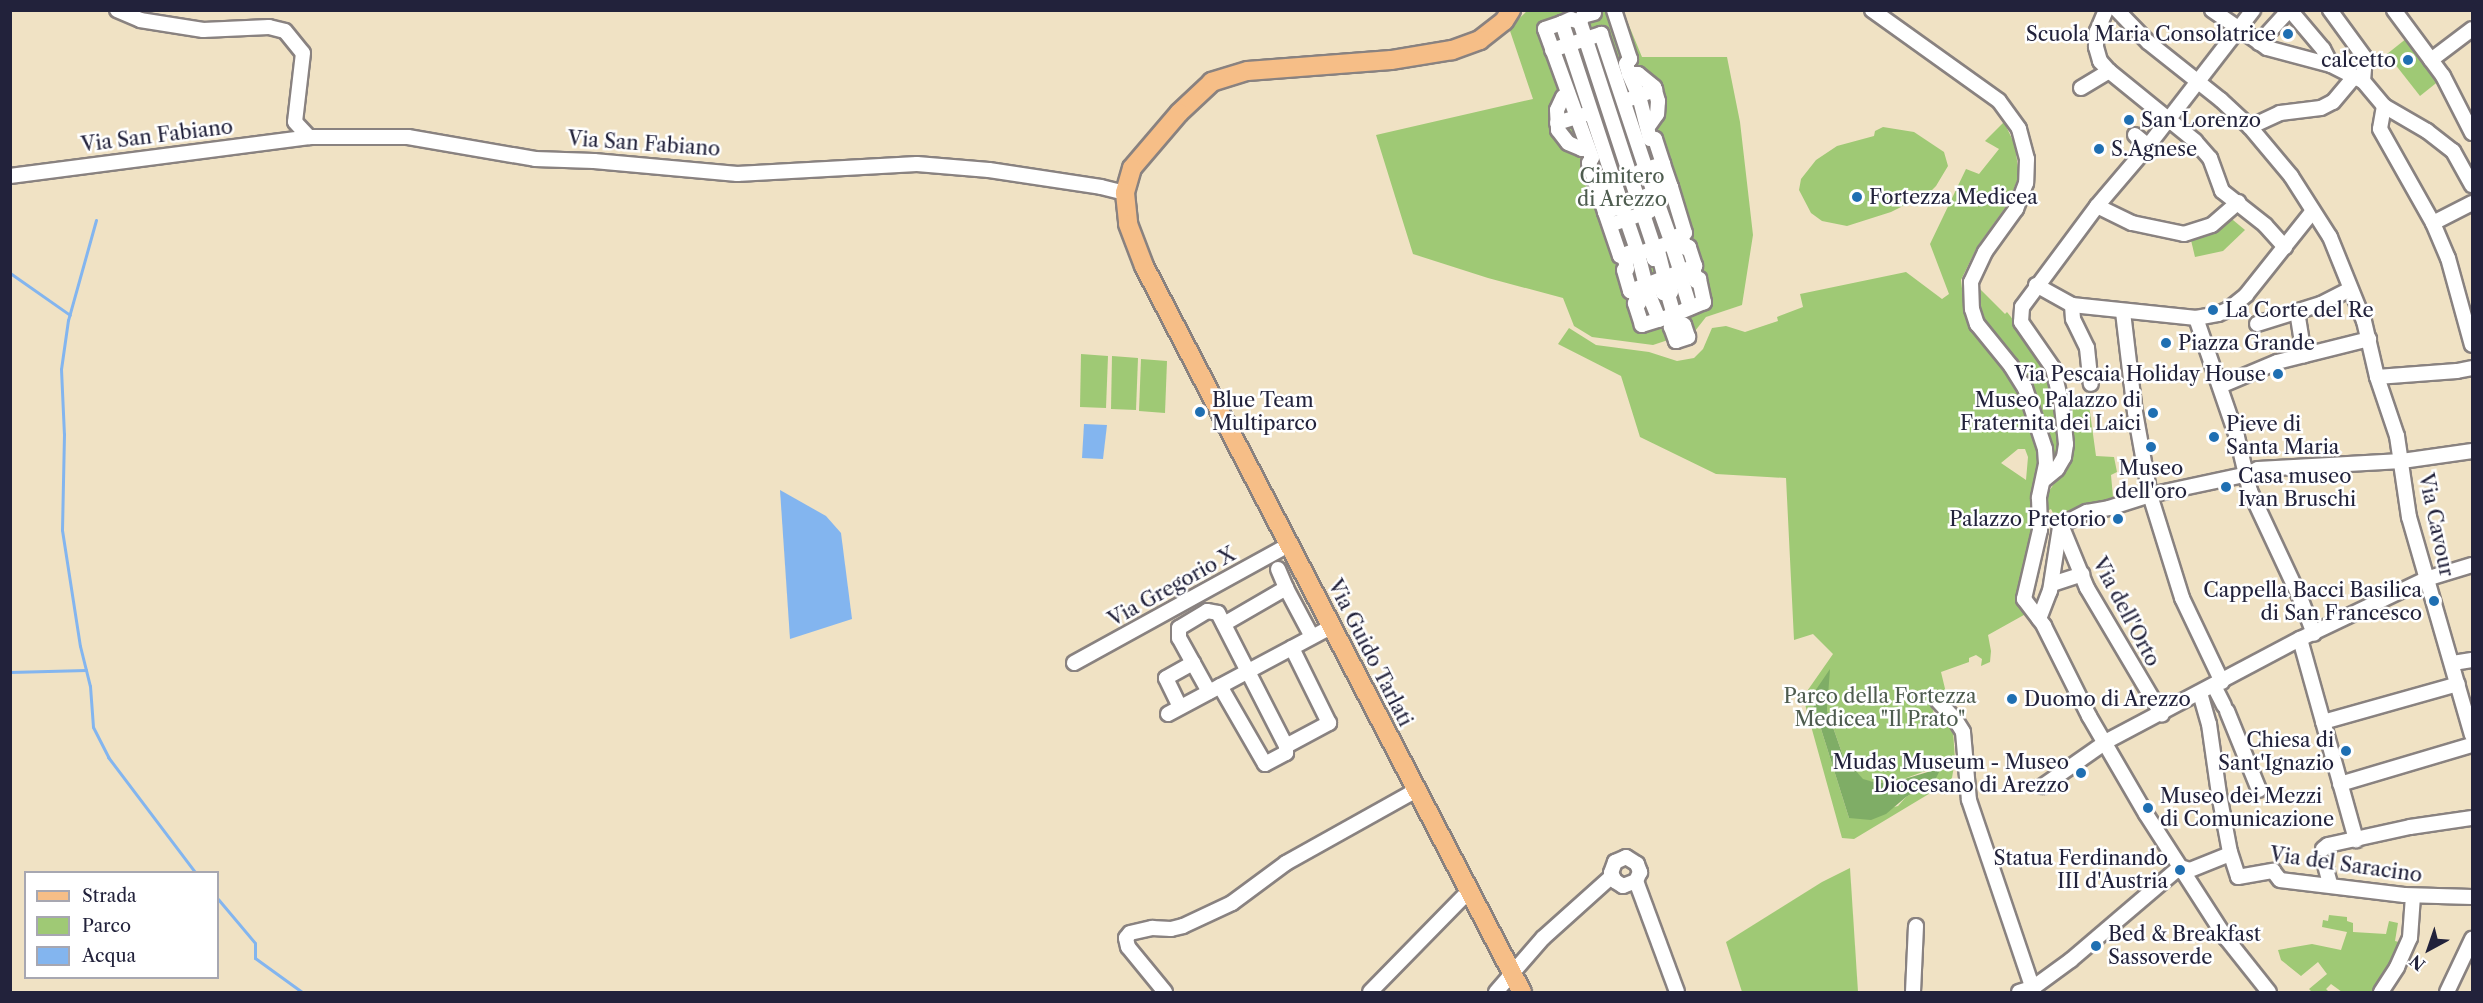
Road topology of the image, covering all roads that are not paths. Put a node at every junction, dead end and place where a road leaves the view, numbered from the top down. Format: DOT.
graph roads {
  1 [pos="117,10"];
  2 [pos="1511,10"];
  3 [pos="1614,10"];
  4 [pos="1872,10"];
  5 [pos="2106,10"];
  6 [pos="2117,10"];
  7 [pos="2212,10"];
  8 [pos="2253,10"];
  9 [pos="2290,10"];
  10 [pos="2331,10"];
  11 [pos="2394,10"];
  12 [pos="1598,12"];
  13 [pos="1580,22"];
  14 [pos="1562,23"];
  15 [pos="1619,27"];
  16 [pos="2238,29"];
  17 [pos="2472,29"];
  18 [pos="1601,34"];
  19 [pos="1585,38"];
  20 [pos="2259,43"];
  21 [pos="1569,44"];
  22 [pos="1552,50"];
  23 [pos="2431,60"];
  24 [pos="2331,65"];
  25 [pos="1612,68"];
  26 [pos="1628,69"];
  27 [pos="2109,71"];
  28 [pos="1597,74"];
  29 [pos="2359,79"];
  30 [pos="1581,80"];
  31 [pos="2198,81"];
  32 [pos="2081,88"];
  33 [pos="1567,90"];
  34 [pos="1655,90"];
  35 [pos="1639,96"];
  36 [pos="1623,101"];
  37 [pos="2384,106"];
  38 [pos="1608,107"];
  39 [pos="1591,112"];
  40 [pos="1577,117"];
  41 [pos="2168,119"];
  42 [pos="1557,123"];
  43 [pos="1640,127"];
  44 [pos="2250,127"];
  45 [pos="1616,133"];
  46 [pos="2472,133"];
  47 [pos="2135,135"];
  48 [pos="309,137"];
  49 [pos="1594,143"];
  50 [pos="2148,146"];
  51 [pos="1664,164"];
  52 [pos="1646,169"];
  53 [pos="1631,175"];
  54 [pos="10,176"];
  55 [pos="1614,181"];
  56 [pos="2472,185"];
  57 [pos="1671,187"];
  58 [pos="1598,188"];
  59 [pos="1654,193"];
  60 [pos="1125,194"];
  61 [pos="1638,199"];
  62 [pos="1676,202"];
  63 [pos="2238,202"];
  64 [pos="2472,203"];
  65 [pos="2097,206"];
  66 [pos="1659,208"];
  67 [pos="1624,210"];
  68 [pos="2312,212"];
  69 [pos="1644,214"];
  70 [pos="1608,219"];
  71 [pos="2433,223"];
  72 [pos="1670,240"];
  73 [pos="1653,244"];
  74 [pos="2286,247"];
  75 [pos="1637,252"];
  76 [pos="1658,258"];
  77 [pos="1681,275"];
  78 [pos="1665,278"];
  79 [pos="2036,285"];
  80 [pos="1647,287"];
  81 [pos="2350,289"];
  82 [pos="1667,293"];
  83 [pos="2072,305"];
  84 [pos="2297,311"];
  85 [pos="2123,312"];
  86 [pos="2196,318"];
  87 [pos="1675,320"];
  88 [pos="2257,324"];
  89 [pos="1179,333"];
  90 [pos="2369,339"];
  91 [pos="2472,345"];
  92 [pos="2304,355"];
  93 [pos="2472,368"];
  94 [pos="2377,377"];
  95 [pos="2091,384"];
  96 [pos="2220,387"];
  97 [pos="1212,413"];
  98 [pos="2472,452"];
  99 [pos="2402,461"];
  100 [pos="1248,466"];
  101 [pos="2248,474"];
  102 [pos="2044,480"];
  103 [pos="2150,495"];
  104 [pos="1268,506"];
  105 [pos="2061,525"];
  106 [pos="1289,545"];
  107 [pos="2472,566"];
  108 [pos="1278,569"];
  109 [pos="2082,574"];
  110 [pos="2426,579"];
  111 [pos="2052,584"];
  112 [pos="1286,588"];
  113 [pos="2039,619"];
  114 [pos="1224,624"];
  115 [pos="1331,627"];
  116 [pos="1312,637"];
  117 [pos="2307,637"];
  118 [pos="1292,648"];
  119 [pos="2472,660"];
  120 [pos="1074,663"];
  121 [pos="1193,663"];
  122 [pos="2453,663"];
  123 [pos="1248,671"];
  124 [pos="2218,684"];
  125 [pos="2458,684"];
  126 [pos="1214,689"];
  127 [pos="2200,693"];
  128 [pos="1938,701"];
  129 [pos="2162,715"];
  130 [pos="2323,722"];
  131 [pos="2472,735"];
  132 [pos="2472,745"];
  133 [pos="1286,746"];
  134 [pos="2340,784"];
  135 [pos="2043,786"];
  136 [pos="2259,790"];
  137 [pos="1415,791"];
  138 [pos="2472,818"];
  139 [pos="2356,840"];
  140 [pos="2323,849"];
  141 [pos="2230,854"];
  142 [pos="2325,864"];
  143 [pos="2180,867"];
  144 [pos="1612,876"];
  145 [pos="1636,881"];
  146 [pos="2330,884"];
  147 [pos="1469,891"];
  148 [pos="2413,896"];
  149 [pos="2472,897"];
  150 [pos="1916,926"];
  151 [pos="2472,939"];
  152 [pos="1513,975"];
  153 [pos="2034,990"];
  154 [pos="1165,993"];
  155 [pos="1370,993"];
  156 [pos="1496,993"];
  157 [pos="1522,993"];
  158 [pos="1677,993"];
  159 [pos="1913,993"];
  160 [pos="2019,993"];
  161 [pos="2269,993"];
  162 [pos="2381,993"];
  163 [pos="2447,993"];
  1 -- 48 [label="street"];
  2 -- 60 [label="main road"];
  3 -- 15 [label="street"];
  4 -- 102 [label="street"];
  5 -- 27 [label="street"];
  6 -- 31 [label="street, Via Cavour"];
  7 -- 16 [label="street"];
  8 -- 16 [label="street"];
  9 -- 20 [label="street"];
  9 -- 24 [label="street"];
  10 -- 29 [label="street"];
  11 -- 23 [label="street"];
  12 -- 13 [label="street"];
  12 -- 18 [label="street"];
  13 -- 14 [label="street"];
  13 -- 19 [label="street"];
  14 -- 21 [label="street"];
  14 -- 22 [label="street"];
  15 -- 18 [label="street"];
  15 -- 26 [label="street"];
  16 -- 20 [label="street"];
  16 -- 31 [label="street"];
  17 -- 23 [label="street"];
  18 -- 19 [label="street"];
  18 -- 25 [label="street"];
  19 -- 21 [label="street"];
  19 -- 28 [label="street"];
  20 -- 24 [label="street"];
  21 -- 22 [label="street"];
  21 -- 30 [label="street"];
  22 -- 33 [label="street"];
  23 -- 46 [label="street"];
  24 -- 29 [label="street"];
  25 -- 26 [label="street"];
  25 -- 28 [label="street"];
  25 -- 36 [label="street"];
  26 -- 34 [label="street"];
  26 -- 35 [label="street"];
  27 -- 32 [label="street"];
  27 -- 41 [label="street"];
  28 -- 30 [label="street"];
  28 -- 38 [label="street"];
  29 -- 37 [label="street"];
  29 -- 44 [label="street"];
  30 -- 33 [label="street"];
  30 -- 39 [label="street"];
  31 -- 41 [label="street"];
  31 -- 44 [label="street, Via Cavour"];
  33 -- 40 [label="street"];
  33 -- 42 [label="street"];
  34 -- 35 [label="street"];
  34 -- 43 [label="street"];
  35 -- 36 [label="street"];
  35 -- 43 [label="street"];
  36 -- 38 [label="street"];
  36 -- 43 [label="street"];
  37 -- 56 [label="street"];
  37 -- 71 [label="street"];
  38 -- 39 [label="street"];
  38 -- 45 [label="street"];
  39 -- 40 [label="street"];
  39 -- 49 [label="street"];
  40 -- 42 [label="street"];
  40 -- 49 [label="street"];
  41 -- 50 [label="street"];
  41 -- 63 [label="street"];
  42 -- 49 [label="street"];
  43 -- 45 [label="street"];
  43 -- 51 [label="street"];
  43 -- 52 [label="street"];
  44 -- 68 [label="street, Via Cavour"];
  45 -- 49 [label="street"];
  45 -- 53 [label="street"];
  47 -- 50 [label="street"];
  48 -- 54 [label="street, Via San Fabiano"];
  48 -- 60 [label="street, Via San Fabiano"];
  49 -- 55 [label="street"];
  49 -- 58 [label="street"];
  50 -- 65 [label="street"];
  51 -- 52 [label="street"];
  51 -- 57 [label="street"];
  52 -- 53 [label="street"];
  52 -- 59 [label="street"];
  53 -- 55 [label="street"];
  53 -- 61 [label="street"];
  55 -- 58 [label="street"];
  55 -- 67 [label="street"];
  57 -- 59 [label="street"];
  57 -- 62 [label="street"];
  58 -- 70 [label="street"];
  59 -- 61 [label="street"];
  59 -- 66 [label="street"];
  60 -- 89 [label="main road"];
  61 -- 67 [label="street"];
  61 -- 69 [label="street"];
  62 -- 66 [label="street"];
  62 -- 72 [label="street"];
  63 -- 65 [label="street"];
  63 -- 74 [label="street"];
  64 -- 71 [label="street"];
  65 -- 79 [label="street"];
  66 -- 69 [label="street"];
  66 -- 72 [label="street"];
  67 -- 69 [label="street"];
  67 -- 70 [label="street"];
  67 -- 75 [label="street"];
  68 -- 74 [label="street"];
  68 -- 81 [label="street, Via Cavour"];
  69 -- 73 [label="street"];
  70 -- 75 [label="street"];
  71 -- 91 [label="street"];
  72 -- 73 [label="street"];
  72 -- 76 [label="street"];
  72 -- 77 [label="street"];
  73 -- 75 [label="street"];
  74 -- 86 [label="street"];
  75 -- 76 [label="street"];
  75 -- 80 [label="street"];
  76 -- 78 [label="street"];
  77 -- 78 [label="street"];
  77 -- 82 [label="street"];
  77 -- 87 [label="street"];
  78 -- 80 [label="street"];
  79 -- 83 [label="street"];
  79 -- 102 [label="street"];
  80 -- 82 [label="street"];
  80 -- 87 [label="street"];
  81 -- 84 [label="street"];
  81 -- 90 [label="street, Via Cavour"];
  82 -- 87 [label="street"];
  83 -- 85 [label="street"];
  83 -- 95 [label="street"];
  84 -- 88 [label="street"];
  84 -- 92 [label="street"];
  85 -- 86 [label="street"];
  85 -- 103 [label="street"];
  86 -- 96 [label="street"];
  89 -- 97 [label="main road"];
  89 -- 100 [label="main road, Via Guido Tarlati"];
  90 -- 92 [label="street"];
  90 -- 94 [label="street, Via Cavour"];
  92 -- 96 [label="street"];
  93 -- 94 [label="street"];
  94 -- 99 [label="street, Via Cavour"];
  96 -- 101 [label="street"];
  97 -- 100 [label="main road"];
  97 -- 104 [label="main road"];
  98 -- 99 [label="street"];
  99 -- 101 [label="street"];
  99 -- 110 [label="street, Via Cavour"];
  100 -- 104 [label="main road, Via Guido Tarlati"];
  101 -- 103 [label="street"];
  101 -- 117 [label="street"];
  102 -- 113 [label="street"];
  103 -- 105 [label="street"];
  103 -- 124 [label="street"];
  104 -- 106 [label="main road, Via Guido Tarlati"];
  105 -- 109 [label="street, Via dell'Orto"];
  105 -- 111 [label="street"];
  106 -- 115 [label="main road, Via Guido Tarlati"];
  106 -- 120 [label="street, Via Gregorio X"];
  107 -- 110 [label="street"];
  108 -- 112 [label="street"];
  109 -- 111 [label="street"];
  109 -- 129 [label="street, Via dell'Orto"];
  110 -- 117 [label="street"];
  110 -- 122 [label="street, Via Cavour"];
  111 -- 113 [label="street"];
  112 -- 114 [label="street"];
  112 -- 116 [label="street"];
  113 -- 143 [label="street"];
  114 -- 121 [label="street"];
  114 -- 123 [label="street"];
  115 -- 116 [label="street"];
  115 -- 137 [label="main road, Via Guido Tarlati"];
  116 -- 118 [label="street"];
  117 -- 124 [label="street"];
  117 -- 130 [label="street"];
  118 -- 123 [label="street"];
  118 -- 133 [label="street"];
  119 -- 122 [label="street"];
  121 -- 126 [label="street"];
  121 -- 126 [label="street"];
  122 -- 125 [label="street, Via Cavour"];
  123 -- 126 [label="street"];
  123 -- 133 [label="street"];
  124 -- 127 [label="street"];
  124 -- 136 [label="street"];
  125 -- 130 [label="street"];
  125 -- 131 [label="street, Via Cavour"];
  126 -- 133 [label="street"];
  127 -- 129 [label="street"];
  127 -- 141 [label="street"];
  128 -- 153 [label="street"];
  129 -- 135 [label="street"];
  130 -- 134 [label="street"];
  132 -- 134 [label="street"];
  134 -- 139 [label="street"];
  137 -- 147 [label="main road, Via Guido Tarlati"];
  137 -- 154 [label="street"];
  138 -- 139 [label="street"];
  139 -- 140 [label="street"];
  141 -- 143 [label="street"];
  141 -- 146 [label="street, Via del Saracino"];
  142 -- 146 [label="street"];
  143 -- 153 [label="street"];
  143 -- 161 [label="street"];
  144 -- 145 [label="street"];
  144 -- 145 [label="street"];
  144 -- 152 [label="street"];
  145 -- 158 [label="street"];
  146 -- 148 [label="street, Via del Saracino"];
  147 -- 152 [label="main road, Via Guido Tarlati"];
  147 -- 155 [label="street"];
  148 -- 149 [label="street, Via del Saracino"];
  148 -- 162 [label="street"];
  150 -- 159 [label="street"];
  151 -- 163 [label="street"];
  152 -- 156 [label="street"];
  152 -- 157 [label="main road, Via Guido Tarlati"];
  153 -- 160 [label="street"];
}
